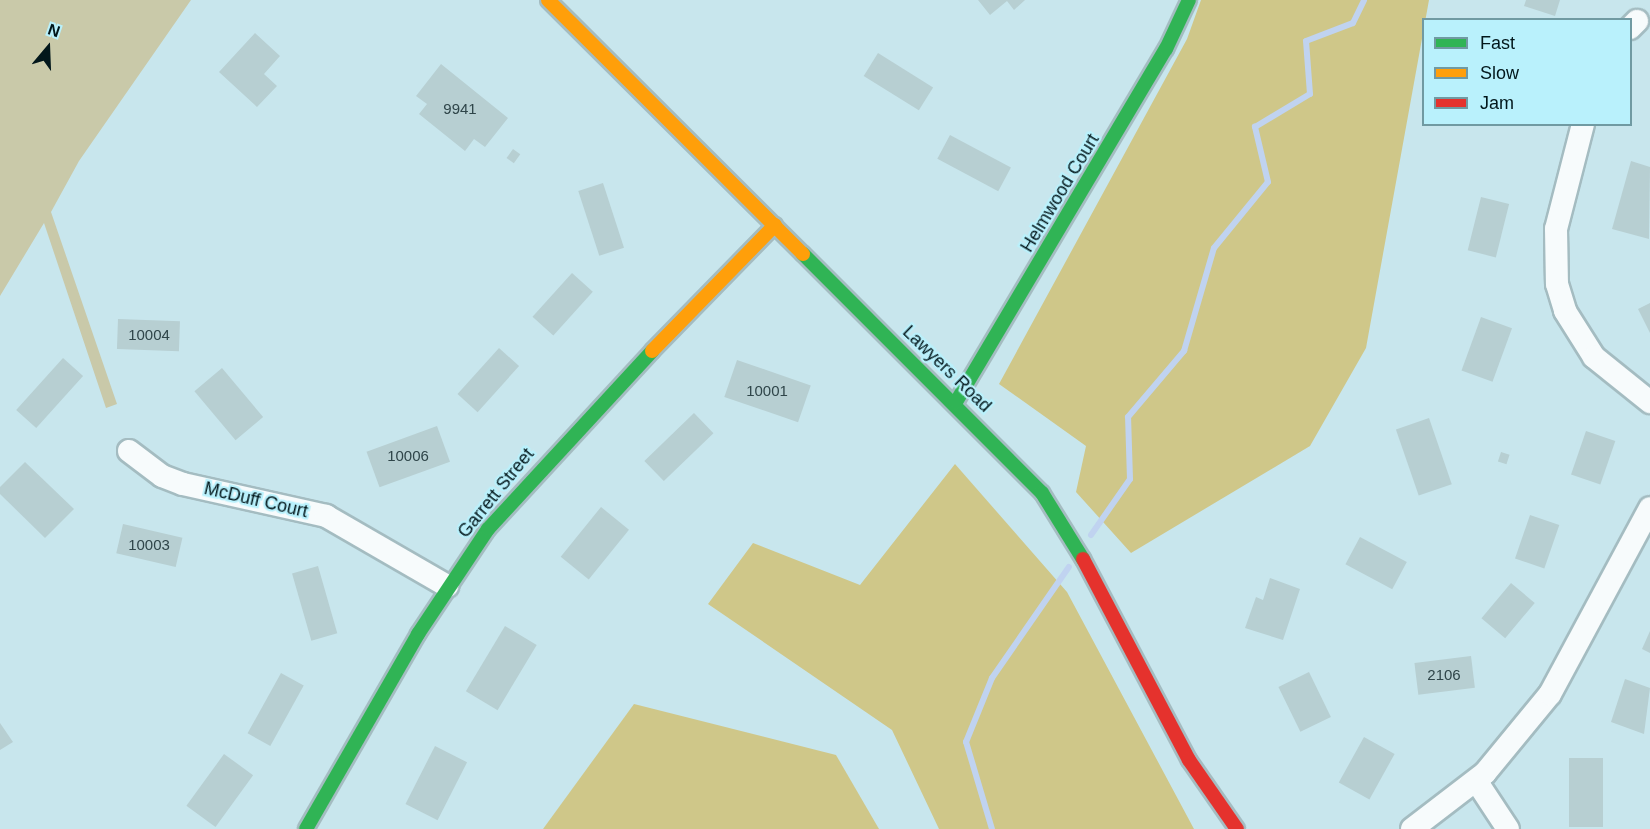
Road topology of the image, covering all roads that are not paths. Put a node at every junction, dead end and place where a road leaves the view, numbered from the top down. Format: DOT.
graph roads {
  1 [pos="548,0"];
  2 [pos="1190,0"];
  3 [pos="1582,126"];
  4 [pos="775,225"];
  5 [pos="956,402"];
  6 [pos="1650,402"];
  7 [pos="129,450"];
  8 [pos="1650,508"];
  9 [pos="447,586"];
  10 [pos="1477,782"];
  11 [pos="306,829"];
  12 [pos="1237,829"];
  13 [pos="1412,829"];
  14 [pos="1508,829"];
  1 -- 4 [label="street, Lawyers Road"];
  2 -- 5 [label="street, Helmwood Court"];
  3 -- 6 [label="street"];
  4 -- 5 [label="street, Lawyers Road"];
  4 -- 9 [label="street, Garrett Street"];
  5 -- 12 [label="street, Lawyers Road"];
  7 -- 9 [label="street, McDuff Court"];
  8 -- 10 [label="street"];
  9 -- 11 [label="street, Garrett Street"];
  10 -- 13 [label="street"];
  10 -- 14 [label="street"];
}
